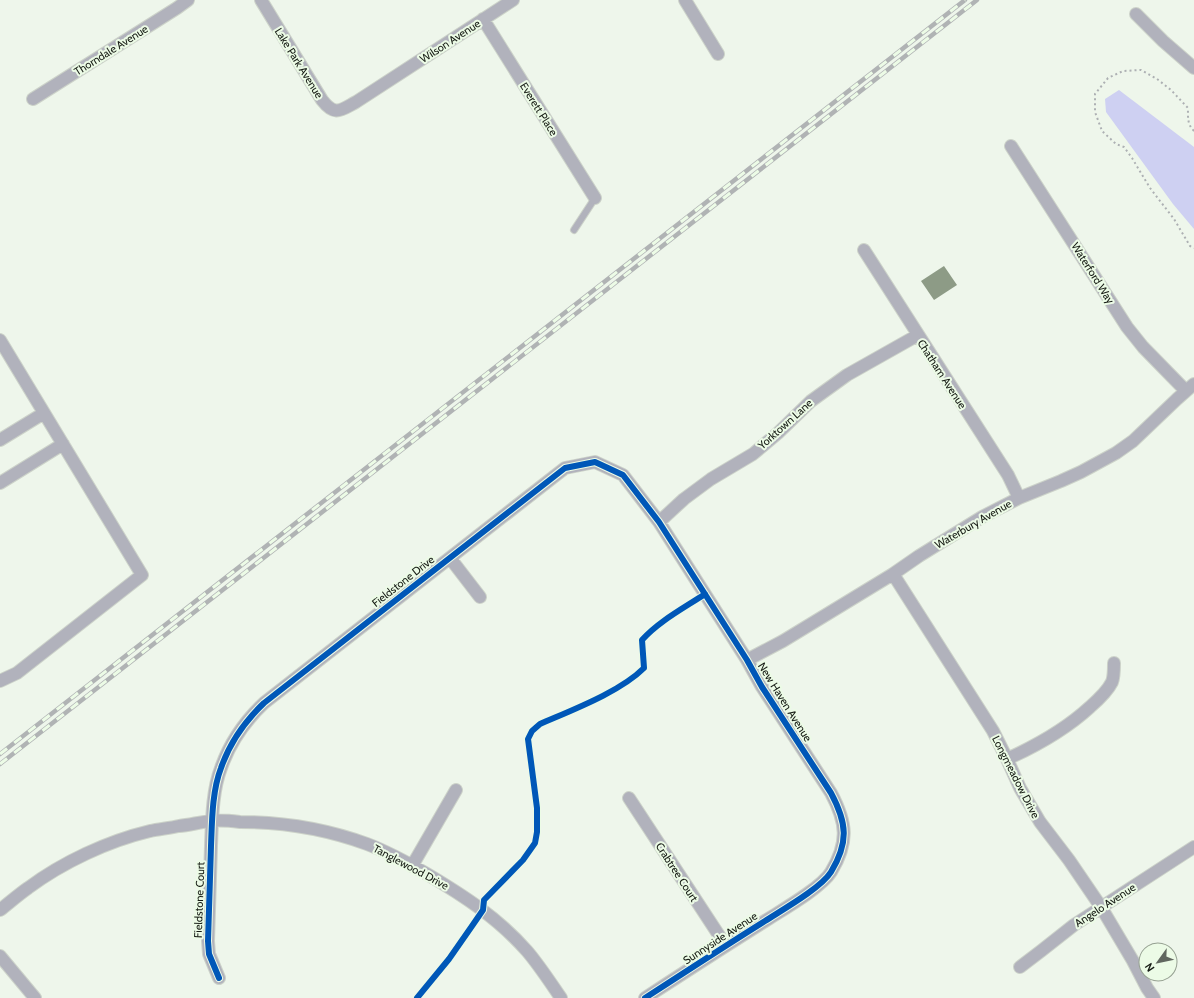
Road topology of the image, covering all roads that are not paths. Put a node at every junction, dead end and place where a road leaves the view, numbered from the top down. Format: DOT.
graph roads {
  1 [pos="188,0"];
  2 [pos="261,0"];
  3 [pos="513,0"];
  4 [pos="685,0"];
  5 [pos="1136,14"];
  6 [pos="483,19"];
  7 [pos="718,54"];
  8 [pos="1194,68"];
  9 [pos="387,81"];
  10 [pos="33,99"];
  11 [pos="1011,146"];
  12 [pos="595,198"];
  13 [pos="574,230"];
  14 [pos="864,250"];
  15 [pos="918,335"];
  16 [pos="0,340"];
  17 [pos="1190,388"];
  18 [pos="44,413"];
  19 [pos="0,440"];
  20 [pos="63,444"];
  21 [pos="0,483"];
  22 [pos="1019,498"];
  23 [pos="659,522"];
  24 [pos="450,558"];
  25 [pos="892,574"];
  26 [pos="480,597"];
  27 [pos="747,660"];
  28 [pos="1114,664"];
  29 [pos="0,681"];
  30 [pos="1007,759"];
  31 [pos="456,790"];
  32 [pos="629,798"];
  33 [pos="212,821"];
  34 [pos="1194,847"];
  35 [pos="412,866"];
  36 [pos="806,894"];
  37 [pos="1101,907"];
  38 [pos="0,910"];
  39 [pos="726,946"];
  40 [pos="0,956"];
  41 [pos="1020,967"];
  42 [pos="219,978"];
  43 [pos="35,998"];
  44 [pos="560,998"];
  45 [pos="645,998"];
  46 [pos="1154,998"];
  1 -- 10 [label="street, Thorndale Avenue"];
  2 -- 9 [label="street, Lake Park Avenue"];
  3 -- 6 [label="street, Wilson Avenue"];
  4 -- 7 [label="street"];
  5 -- 8 [label="street"];
  6 -- 9 [label="street, Wilson Avenue"];
  6 -- 12 [label="street, Everett Place"];
  11 -- 17 [label="street, Waterford Way"];
  12 -- 13 [label="lane"];
  14 -- 15 [label="street, Chatham Avenue"];
  15 -- 22 [label="street, Chatham Avenue"];
  15 -- 23 [label="street, Yorktown Lane"];
  16 -- 18 [label="street"];
  17 -- 22 [label="street, Waterbury Avenue"];
  18 -- 19 [label="street"];
  18 -- 20 [label="street"];
  20 -- 21 [label="street"];
  20 -- 29 [label="street"];
  22 -- 25 [label="street, Waterbury Avenue"];
  23 -- 24 [label="street, Fieldstone Drive"];
  23 -- 27 [label="street, New Haven Avenue"];
  24 -- 26 [label="street"];
  24 -- 33 [label="street, Fieldstone Drive"];
  25 -- 27 [label="street, Waterbury Avenue"];
  25 -- 30 [label="street, Longmeadow Drive"];
  27 -- 36 [label="street, New Haven Avenue"];
  28 -- 30 [label="street"];
  30 -- 37 [label="street, Longmeadow Drive"];
  31 -- 35 [label="street"];
  32 -- 39 [label="street, Crabtree Court"];
  33 -- 35 [label="street, Tanglewood Drive"];
  33 -- 38 [label="street, Tanglewood Drive"];
  33 -- 42 [label="street, Fieldstone Court"];
  34 -- 37 [label="street, Angelo Avenue"];
  35 -- 44 [label="street, Tanglewood Drive"];
  36 -- 39 [label="street, Sunnyside Avenue"];
  37 -- 41 [label="street, Angelo Avenue"];
  37 -- 46 [label="street, Longmeadow Drive"];
  39 -- 45 [label="street, Sunnyside Avenue"];
  40 -- 43 [label="street"];
}
